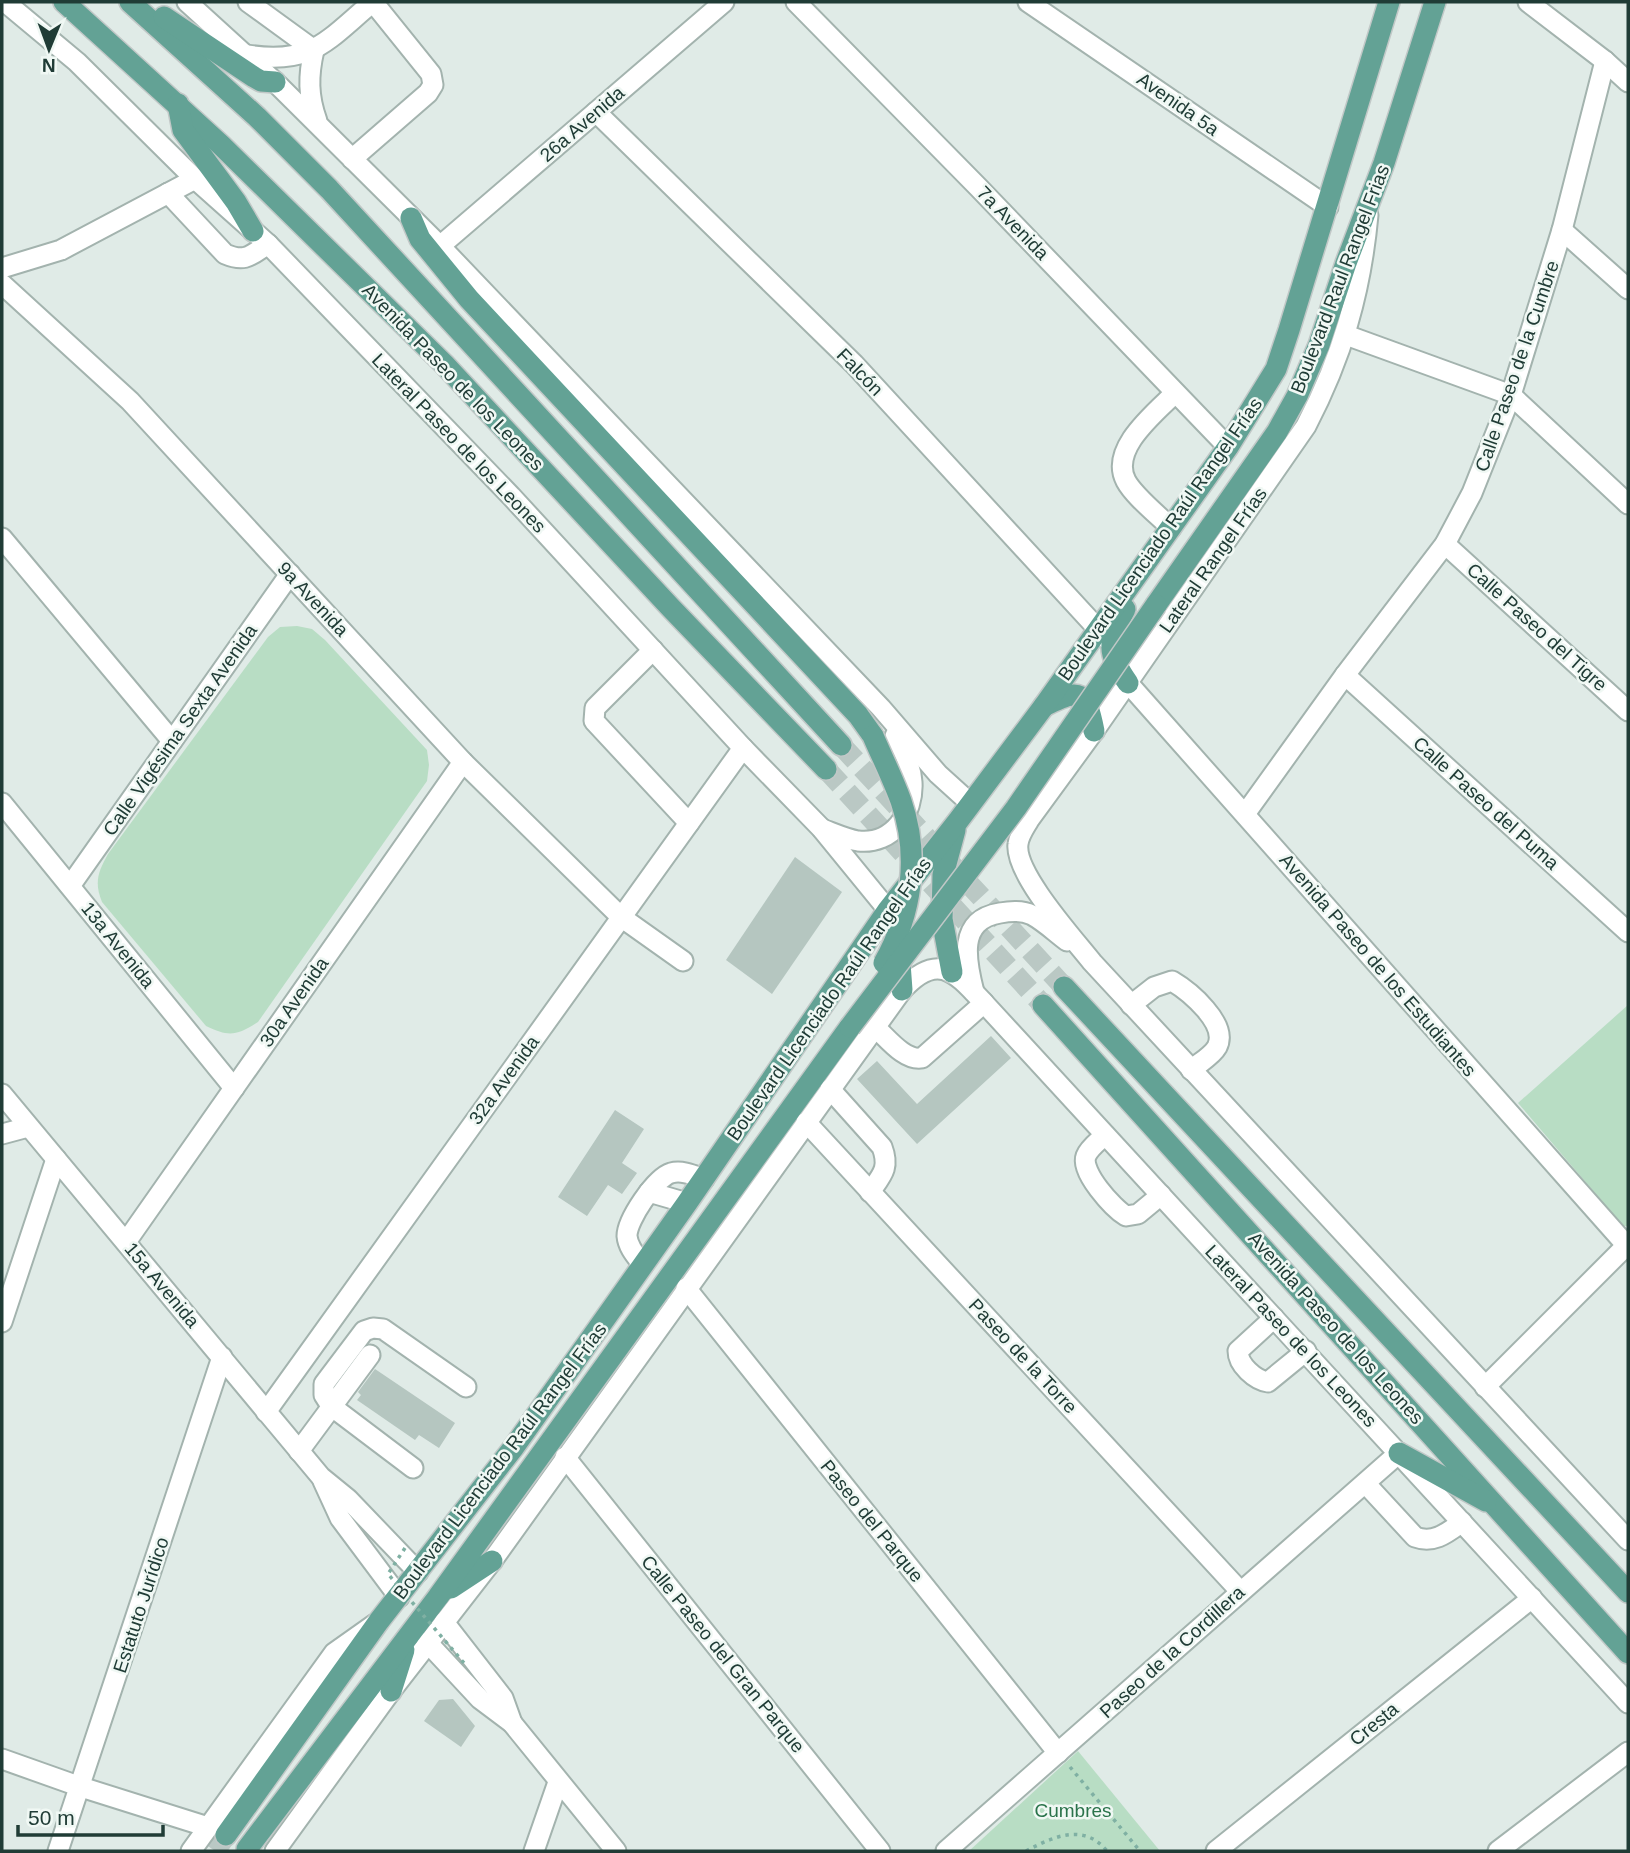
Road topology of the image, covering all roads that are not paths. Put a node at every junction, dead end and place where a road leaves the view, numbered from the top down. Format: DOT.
graph roads {
  1 [pos="5,2"];
  2 [pos="64,2"];
  3 [pos="248,2"];
  4 [pos="373,2"];
  5 [pos="724,2"];
  6 [pos="796,2"];
  7 [pos="1028,2"];
  8 [pos="1389,2"];
  9 [pos="1435,2"];
  10 [pos="1528,2"];
  11 [pos="191,3"];
  12 [pos="134,5"];
  13 [pos="314,50"];
  14 [pos="247,55"];
  15 [pos="1605,61"];
  16 [pos="275,82"];
  17 [pos="1628,82"];
  18 [pos="178,104"];
  19 [pos="596,112"];
  20 [pos="319,125"];
  21 [pos="352,159"];
  22 [pos="195,179"];
  23 [pos="168,193"];
  24 [pos="1369,203"];
  25 [pos="1328,207"];
  26 [pos="411,218"];
  27 [pos="1562,230"];
  28 [pos="261,237"];
  29 [pos="440,246"];
  30 [pos="2,268"];
  31 [pos="2,284"];
  32 [pos="1628,289"];
  33 [pos="1346,335"];
  34 [pos="1175,393"];
  35 [pos="1511,396"];
  36 [pos="1228,447"];
  37 [pos="1628,504"];
  38 [pos="1166,535"];
  39 [pos="2,538"];
  40 [pos="1445,544"];
  41 [pos="290,574"];
  42 [pos="1156,605"];
  43 [pos="1105,636"];
  44 [pos="653,650"];
  45 [pos="1345,675"];
  46 [pos="1128,683"];
  47 [pos="1044,706"];
  48 [pos="881,708"];
  49 [pos="1628,711"];
  50 [pos="1094,731"];
  51 [pos="172,741"];
  52 [pos="841,745"];
  53 [pos="743,748"];
  54 [pos="463,762"];
  55 [pos="826,769"];
  56 [pos="2,803"];
  57 [pos="970,803"];
  58 [pos="1245,814"];
  59 [pos="958,821"];
  60 [pos="688,823"];
  61 [pos="821,828"];
  62 [pos="70,886"];
  63 [pos="888,910"];
  64 [pos="621,917"];
  65 [pos="1628,932"];
  66 [pos="683,961"];
  67 [pos="852,961"];
  68 [pos="1092,962"];
  69 [pos="952,972"];
  70 [pos="1064,987"];
  71 [pos="902,990"];
  72 [pos="979,997"];
  73 [pos="1043,1005"];
  74 [pos="1131,1005"];
  75 [pos="850,1027"];
  76 [pos="876,1028"];
  77 [pos="1191,1070"];
  78 [pos="234,1088"];
  79 [pos="830,1089"];
  80 [pos="3,1097"];
  81 [pos="806,1122"];
  82 [pos="28,1127"];
  83 [pos="2,1134"];
  84 [pos="1105,1135"];
  85 [pos="56,1159"];
  86 [pos="704,1178"];
  87 [pos="649,1192"];
  88 [pos="870,1192"];
  89 [pos="1161,1195"];
  90 [pos="687,1203"];
  91 [pos="125,1242"];
  92 [pos="1628,1246"];
  93 [pos="643,1265"];
  94 [pos="686,1288"];
  95 [pos="1274,1318"];
  96 [pos="2,1322"];
  97 [pos="1306,1351"];
  98 [pos="370,1355"];
  99 [pos="222,1357"];
  100 [pos="466,1387"];
  101 [pos="1485,1387"];
  102 [pos="331,1406"];
  103 [pos="266,1412"];
  104 [pos="299,1451"];
  105 [pos="1399,1453"];
  106 [pos="565,1457"];
  107 [pos="413,1468"];
  108 [pos="321,1477"];
  109 [pos="1366,1484"];
  110 [pos="1500,1509"];
  111 [pos="1462,1522"];
  112 [pos="1628,1541"];
  113 [pos="492,1561"];
  114 [pos="418,1572"];
  115 [pos="1240,1591"];
  116 [pos="1628,1592"];
  117 [pos="399,1597"];
  118 [pos="438,1597"];
  119 [pos="1532,1598"];
  120 [pos="444,1622"];
  121 [pos="419,1637"];
  122 [pos="1628,1653"];
  123 [pos="391,1691"];
  124 [pos="1628,1703"];
  125 [pos="512,1723"];
  126 [pos="1628,1752"];
  127 [pos="1058,1753"];
  128 [pos="2,1759"];
  129 [pos="558,1782"];
  130 [pos="81,1787"];
  131 [pos="217,1831"];
  132 [pos="247,1849"];
  133 [pos="58,1851"];
  134 [pos="191,1851"];
  135 [pos="275,1851"];
  136 [pos="534,1851"];
  137 [pos="615,1851"];
  138 [pos="880,1851"];
  139 [pos="946,1851"];
  140 [pos="1216,1851"];
  141 [pos="1498,1851"];
  1 -- 22 [label="street, Lateral Paseo de los Leones"];
  2 -- 18 [label="main road, Avenida Paseo de los Leones"];
  3 -- 13 [label="street"];
  4 -- 13 [label="street"];
  4 -- 21 [label="street"];
  5 -- 19 [label="street, 26a Avenida"];
  6 -- 34 [label="street, 7a Avenida"];
  7 -- 25 [label="street, Avenida 5a"];
  8 -- 25 [label="main road, Boulevard Licenciado Raúl Rangel Frías"];
  9 -- 24 [label="main road, Boulevard Raul Rangel Frias"];
  10 -- 15 [label="street"];
  11 -- 14 [label="street"];
  12 -- 16 [label="main road"];
  12 -- 52 [label="main road, Avenida Paseo de los Leones"];
  13 -- 14 [label="street"];
  13 -- 20 [label="street"];
  14 -- 16 [label="street"];
  15 -- 17 [label="street"];
  15 -- 27 [label="street, Calle Paseo de la Cumbre"];
  16 -- 20 [label="street"];
  18 -- 28 [label="main road"];
  18 -- 55 [label="main road, Avenida Paseo de los Leones"];
  19 -- 29 [label="street, 26a Avenida"];
  19 -- 43 [label="street, Falcón"];
  20 -- 21 [label="street"];
  21 -- 26 [label="street"];
  22 -- 23 [label="street"];
  22 -- 28 [label="street, Lateral Paseo de los Leones"];
  23 -- 28 [label="street"];
  23 -- 30 [label="street"];
  24 -- 33 [label="street, Lateral Rangel Frías"];
  24 -- 42 [label="main road, Boulevard Raul Rangel Frias"];
  25 -- 36 [label="main road, Boulevard Licenciado Raúl Rangel Frías"];
  26 -- 29 [label="street"];
  26 -- 75 [label="main road, bridge"];
  27 -- 32 [label="street"];
  27 -- 35 [label="street, Calle Paseo de la Cumbre"];
  28 -- 44 [label="street, Lateral Paseo de los Leones"];
  29 -- 48 [label="street"];
  31 -- 41 [label="street, 9a Avenida"];
  33 -- 35 [label="street"];
  33 -- 46 [label="street, Lateral Rangel Frías"];
  34 -- 36 [label="street, 7a Avenida"];
  34 -- 38 [label="street"];
  35 -- 37 [label="street"];
  35 -- 40 [label="street, Calle Paseo de la Cumbre"];
  36 -- 38 [label="main road, Boulevard Licenciado Raúl Rangel Frías"];
  38 -- 43 [label="main road, Boulevard Licenciado Raúl Rangel Frías"];
  39 -- 51 [label="street"];
  40 -- 45 [label="street, Calle Paseo de la Cumbre"];
  40 -- 49 [label="street, Calle Paseo del Tigre"];
  41 -- 51 [label="street, Calle Vigésima Sexta Avenida"];
  41 -- 54 [label="street, 9a Avenida"];
  42 -- 75 [label="main road, Boulevard Licenciado Raúl Rangel Frías, bridge"];
  43 -- 46 [label="main road"];
  43 -- 47 [label="main road, Boulevard Licenciado Raúl Rangel Frías"];
  44 -- 53 [label="street, Lateral Paseo de los Leones"];
  44 -- 60 [label="street"];
  45 -- 58 [label="street, Calle Paseo de la Cumbre"];
  45 -- 65 [label="street, Calle Paseo del Puma"];
  46 -- 50 [label="street, Lateral Rangel Frías"];
  46 -- 58 [label="street, Avenida Paseo de los Estudiantes"];
  47 -- 50 [label="main road"];
  47 -- 57 [label="main road, Boulevard Licenciado Raúl Rangel Frías"];
  48 -- 57 [label="street"];
  48 -- 61 [label="street"];
  50 -- 68 [label="street, Lateral Rangel Frías"];
  51 -- 62 [label="street, Calle Vigésima Sexta Avenida"];
  53 -- 60 [label="street, 32a Avenida"];
  53 -- 61 [label="street, Lateral Paseo de los Leones"];
  54 -- 64 [label="street, 9a Avenida"];
  54 -- 78 [label="street, 30a Avenida"];
  56 -- 62 [label="street, 13a Avenida"];
  57 -- 59 [label="main road, Boulevard Licenciado Raúl Rangel Frías"];
  58 -- 92 [label="street, Avenida Paseo de los Estudiantes"];
  59 -- 63 [label="main road, Boulevard Licenciado Raúl Rangel Frías"];
  59 -- 69 [label="main road"];
  60 -- 64 [label="street, 32a Avenida"];
  61 -- 63 [label="street, Lateral Paseo de los Leones"];
  62 -- 78 [label="street, 13a Avenida"];
  63 -- 67 [label="main road, Boulevard Licenciado Raúl Rangel Frías"];
  64 -- 66 [label="street, 9a Avenida"];
  64 -- 103 [label="street, 32a Avenida"];
  67 -- 71 [label="main road"];
  67 -- 86 [label="main road, Boulevard Licenciado Raúl Rangel Frías"];
  68 -- 72 [label="street"];
  68 -- 74 [label="street"];
  69 -- 71 [label="street"];
  69 -- 72 [label="street, Lateral Paseo de los Leones"];
  70 -- 116 [label="main road, Avenida Paseo de los Leones"];
  71 -- 76 [label="street"];
  72 -- 76 [label="street"];
  72 -- 84 [label="street, Lateral Paseo de los Leones"];
  73 -- 110 [label="main road, Avenida Paseo de los Leones"];
  74 -- 77 [label="street"];
  74 -- 77 [label="street"];
  75 -- 118 [label="main road, Boulevard Licenciado Raúl Rangel Frías"];
  76 -- 79 [label="street"];
  77 -- 101 [label="street"];
  78 -- 91 [label="street, 30a Avenida"];
  79 -- 81 [label="street"];
  79 -- 88 [label="street"];
  80 -- 82 [label="street, 15a Avenida"];
  81 -- 88 [label="street, Paseo de la Torre"];
  81 -- 94 [label="street"];
  82 -- 83 [label="street"];
  82 -- 85 [label="street, 15a Avenida"];
  84 -- 89 [label="street, Lateral Paseo de los Leones"];
  84 -- 89 [label="street"];
  85 -- 91 [label="street, 15a Avenida"];
  85 -- 96 [label="street"];
  86 -- 87 [label="street"];
  86 -- 90 [label="main road, Boulevard Licenciado Raúl Rangel Frías"];
  87 -- 90 [label="street"];
  87 -- 93 [label="street"];
  88 -- 115 [label="street, Paseo de la Torre"];
  89 -- 95 [label="street, Lateral Paseo de los Leones"];
  90 -- 93 [label="main road, Boulevard Licenciado Raúl Rangel Frías"];
  91 -- 99 [label="street, 15a Avenida"];
  92 -- 101 [label="street"];
  93 -- 114 [label="main road, Boulevard Licenciado Raúl Rangel Frías"];
  94 -- 106 [label="street"];
  94 -- 127 [label="street, Paseo del Parque"];
  95 -- 97 [label="street, Lateral Paseo de los Leones"];
  95 -- 97 [label="street"];
  97 -- 105 [label="street, Lateral Paseo de los Leones"];
  98 -- 102 [label="street"];
  99 -- 103 [label="street, 15a Avenida"];
  99 -- 130 [label="street, Estatuto Jurídico"];
  100 -- 102 [label="street"];
  101 -- 112 [label="street"];
  102 -- 104 [label="street"];
  102 -- 107 [label="street"];
  103 -- 104 [label="street, 15a Avenida"];
  104 -- 108 [label="street, 15a Avenida"];
  105 -- 109 [label="street, Paseo de la Cordillera"];
  105 -- 110 [label="main road"];
  105 -- 111 [label="street, Lateral Paseo de los Leones"];
  106 -- 113 [label="street"];
  106 -- 138 [label="street, Calle Paseo del Gran Parque"];
  108 -- 114 [label="street, 15a Avenida"];
  108 -- 117 [label="street, 15a Avenida"];
  109 -- 111 [label="street"];
  109 -- 115 [label="street, Paseo de la Cordillera"];
  110 -- 122 [label="main road, Avenida Paseo de los Leones"];
  111 -- 119 [label="street, Lateral Paseo de los Leones"];
  113 -- 118 [label="main road"];
  113 -- 120 [label="street"];
  114 -- 117 [label="main road, Boulevard Licenciado Raúl Rangel Frías"];
  115 -- 127 [label="street, Paseo de la Cordillera"];
  117 -- 131 [label="main road, Boulevard Licenciado Raúl Rangel Frías"];
  118 -- 121 [label="main road, Boulevard Licenciado Raúl Rangel Frías"];
  119 -- 124 [label="street, Lateral Paseo de los Leones"];
  119 -- 140 [label="street, Cresta"];
  120 -- 121 [label="street"];
  120 -- 125 [label="street"];
  121 -- 123 [label="main road"];
  121 -- 125 [label="street"];
  121 -- 132 [label="main road, Boulevard Licenciado Raúl Rangel Frías"];
  123 -- 135 [label="street"];
  125 -- 129 [label="street"];
  126 -- 141 [label="street"];
  127 -- 139 [label="street, Paseo de la Cordillera"];
  128 -- 130 [label="street"];
  129 -- 136 [label="street"];
  129 -- 137 [label="street"];
  130 -- 131 [label="street"];
  130 -- 133 [label="street, Estatuto Jurídico"];
  131 -- 134 [label="street"];
}
